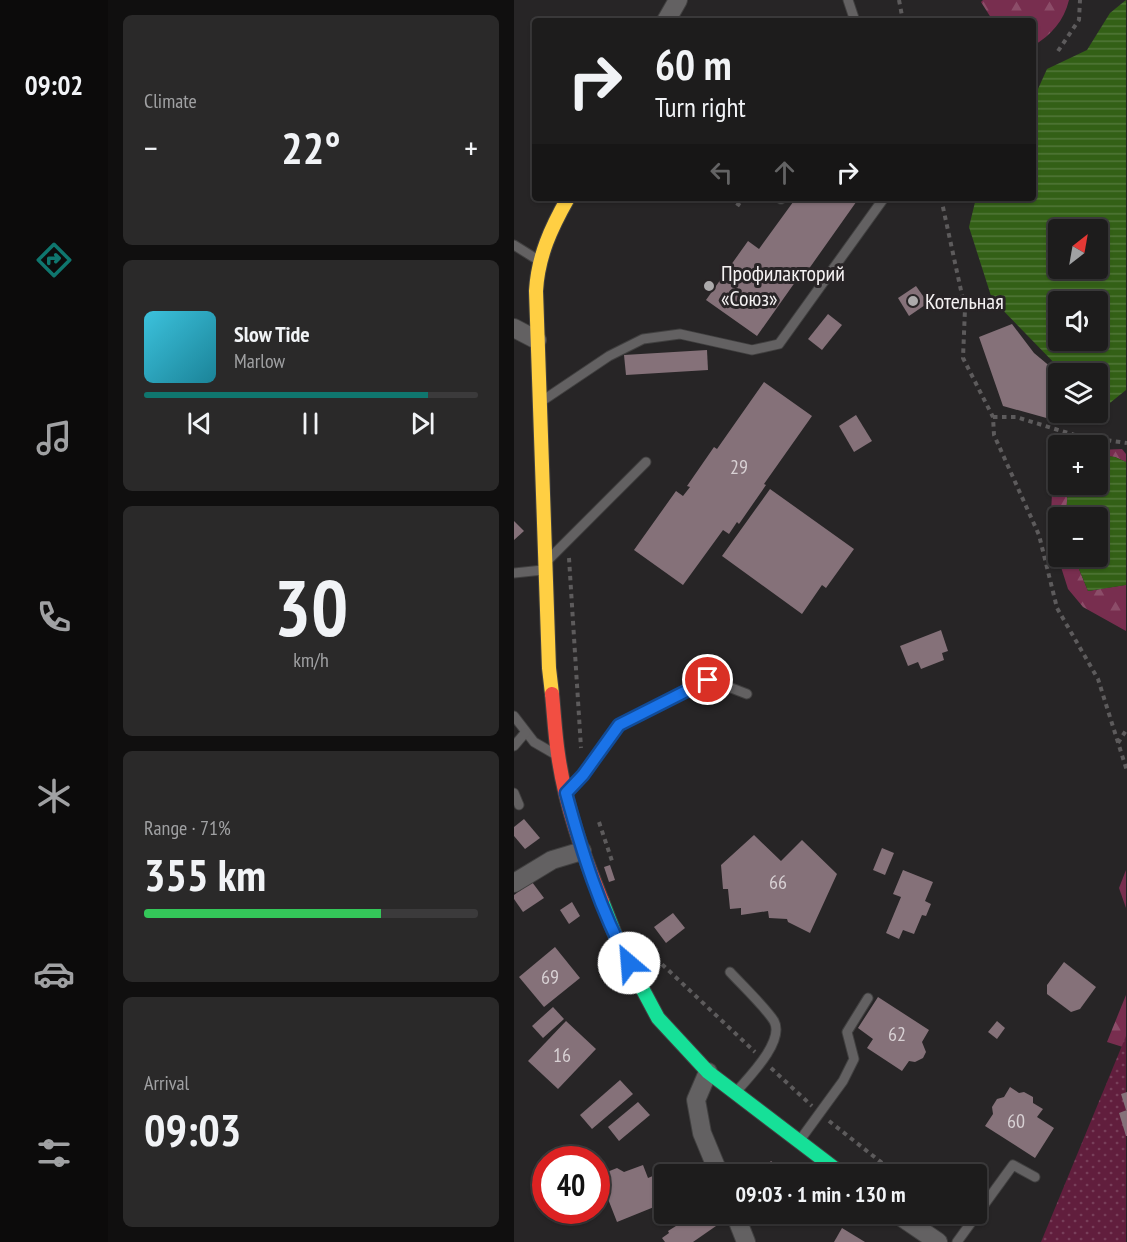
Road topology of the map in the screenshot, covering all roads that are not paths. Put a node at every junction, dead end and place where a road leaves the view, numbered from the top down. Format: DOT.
graph roads {
  1 [pos="678,0"];
  2 [pos="848,0"];
  3 [pos="668,18"];
  4 [pos="854,18"];
  5 [pos="566,201"];
  6 [pos="882,201"];
  7 [pos="514,245"];
  8 [pos="540,261"];
  9 [pos="514,328"];
  10 [pos="537,340"];
  11 [pos="540,402"];
  12 [pos="646,462"];
  13 [pos="545,566"];
  14 [pos="514,573"];
  15 [pos="746,694"];
  16 [pos="514,716"];
  17 [pos="525,732"];
  18 [pos="514,746"];
  19 [pos="558,755"];
  20 [pos="514,793"];
  21 [pos="566,793"];
  22 [pos="519,805"];
  23 [pos="582,851"];
  24 [pos="514,883"];
  25 [pos="730,972"];
  26 [pos="868,998"];
  27 [pos="708,1072"];
  28 [pos="735,1094"];
  29 [pos="799,1142"];
  30 [pos="715,1164"];
  31 [pos="829,1164"];
  32 [pos="1035,1177"];
  33 [pos="739,1224"];
  34 [pos="912,1224"];
  35 [pos="746,1242"];
  36 [pos="938,1242"];
  37 [pos="956,1242"];
  1 -- 3 [label="street"];
  2 -- 4 [label="lane"];
  5 -- 8 [label="street"];
  6 -- 11 [label="lane"];
  7 -- 8 [label="lane"];
  8 -- 10 [label="street"];
  9 -- 10 [label="street"];
  10 -- 11 [label="street"];
  11 -- 13 [label="street"];
  12 -- 13 [label="lane"];
  13 -- 14 [label="lane"];
  13 -- 19 [label="street"];
  15 -- 21 [label="lane"];
  16 -- 17 [label="lane"];
  17 -- 18 [label="lane"];
  17 -- 19 [label="lane"];
  19 -- 21 [label="street"];
  20 -- 22 [label="lane"];
  21 -- 23 [label="street"];
  23 -- 24 [label="street"];
  23 -- 27 [label="street"];
  25 -- 28 [label="lane"];
  26 -- 29 [label="lane"];
  27 -- 28 [label="street"];
  27 -- 30 [label="street"];
  28 -- 29 [label="street"];
  29 -- 31 [label="street"];
  32 -- 37 [label="lane"];
  33 -- 35 [label="street"];
  34 -- 36 [label="street"];
}
